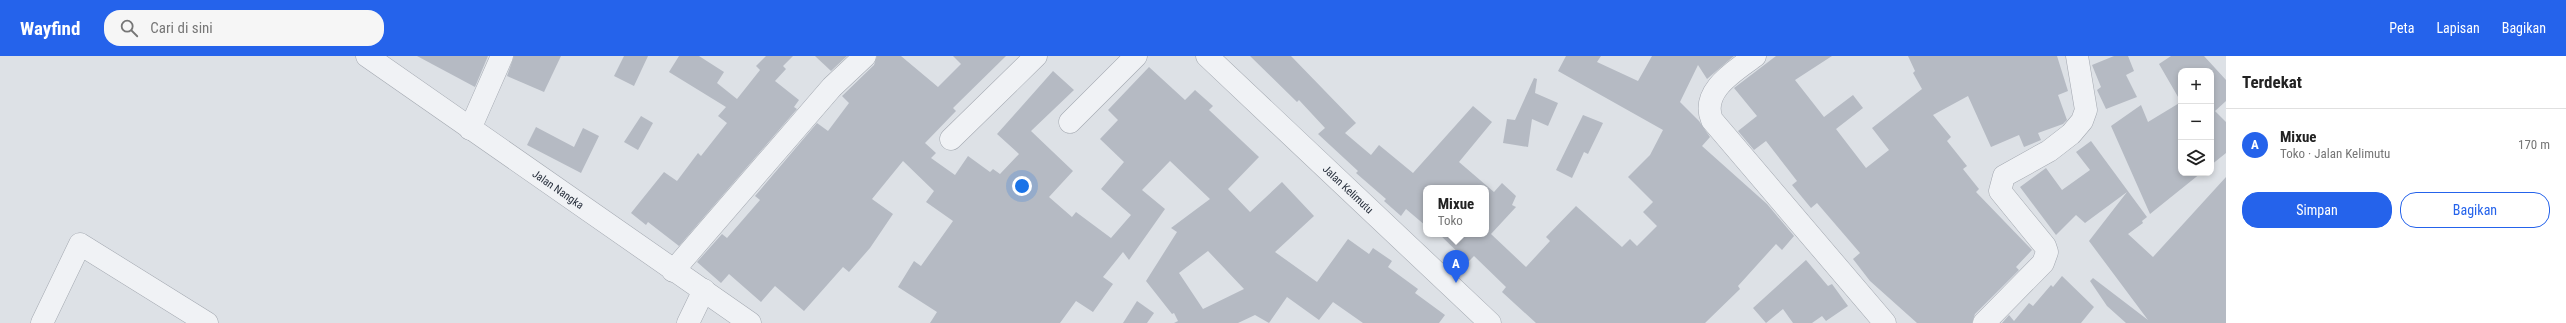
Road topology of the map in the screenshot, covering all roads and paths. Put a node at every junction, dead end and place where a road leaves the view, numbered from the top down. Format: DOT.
graph roads {
  1 [pos="367,56"];
  2 [pos="502,56"];
  3 [pos="865,56"];
  4 [pos="1036,56"];
  5 [pos="1136,56"];
  6 [pos="1207,56"];
  7 [pos="1755,56"];
  8 [pos="2077,56"];
  9 [pos="1070,122"];
  10 [pos="470,129"];
  11 [pos="951,139"];
  12 [pos="673,271"];
  13 [pos="704,290"];
  14 [pos="42,323"];
  15 [pos="207,323"];
  16 [pos="688,323"];
  17 [pos="750,323"];
  18 [pos="1490,323"];
  19 [pos="1885,323"];
  20 [pos="1984,323"];
  1 -- 10 [label="street, Jalan Nangka"];
  2 -- 10 [label="street"];
  3 -- 12 [label="street"];
  4 -- 11 [label="street"];
  5 -- 9 [label="street"];
  6 -- 18 [label="street, Jalan Kelimutu"];
  7 -- 19 [label="street"];
  8 -- 20 [label="street"];
  10 -- 12 [label="street, Jalan Nangka"];
  12 -- 13 [label="street, Jalan Nangka"];
  13 -- 16 [label="street"];
  13 -- 17 [label="street, Jalan Nangka"];
  14 -- 15 [label="street"];
}
